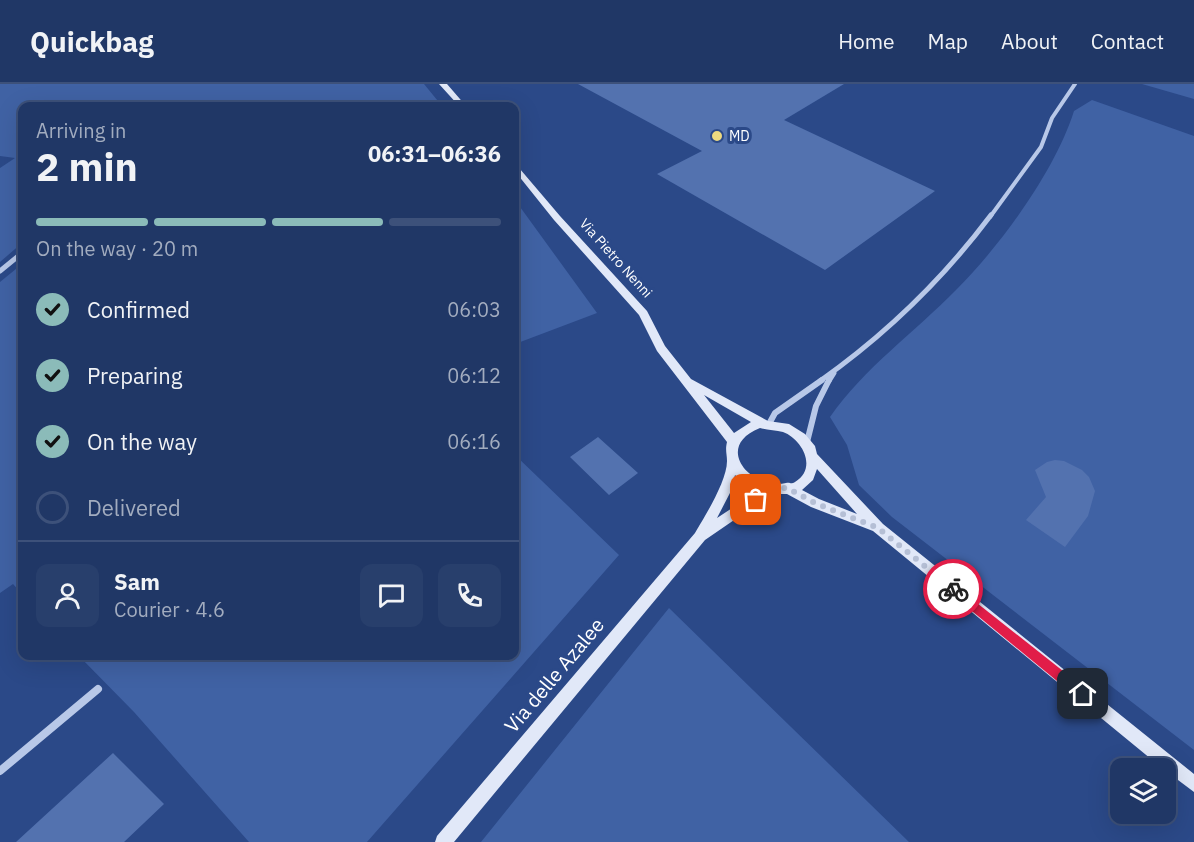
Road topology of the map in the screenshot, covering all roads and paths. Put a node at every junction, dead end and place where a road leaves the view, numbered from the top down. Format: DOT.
graph roads {
  1 [pos="443,84"];
  2 [pos="1076,84"];
  3 [pos="459,102"];
  4 [pos="519,170"];
  5 [pos="18,256"];
  6 [pos="0,271"];
  7 [pos="838,368"];
  8 [pos="685,380"];
  9 [pos="767,424"];
  10 [pos="733,441"];
  11 [pos="807,442"];
  12 [pos="813,458"];
  13 [pos="733,462"];
  14 [pos="771,488"];
  15 [pos="787,488"];
  16 [pos="878,528"];
  17 [pos="700,537"];
  18 [pos="98,689"];
  19 [pos="0,771"];
  20 [pos="1194,784"];
  21 [pos="443,842"];
  1 -- 3 [label="street"];
  2 -- 7 [label="street"];
  4 -- 8 [label="street, Via Pietro Nenni"];
  5 -- 6 [label="street"];
  7 -- 9 [label="street"];
  7 -- 11 [label="street"];
  8 -- 9 [label="street, Via Pietro Nenni"];
  8 -- 10 [label="street, Via Pietro Nenni"];
  9 -- 10 [label="street"];
  9 -- 11 [label="street"];
  10 -- 13 [label="street"];
  11 -- 12 [label="street"];
  12 -- 15 [label="street"];
  12 -- 16 [label="street"];
  13 -- 14 [label="street"];
  13 -- 17 [label="street, Via delle Azalee"];
  14 -- 15 [label="street"];
  14 -- 17 [label="street, Via delle Azalee"];
  15 -- 16 [label="street"];
  16 -- 20 [label="street"];
  17 -- 21 [label="street, Via delle Azalee"];
  18 -- 19 [label="street"];
}
